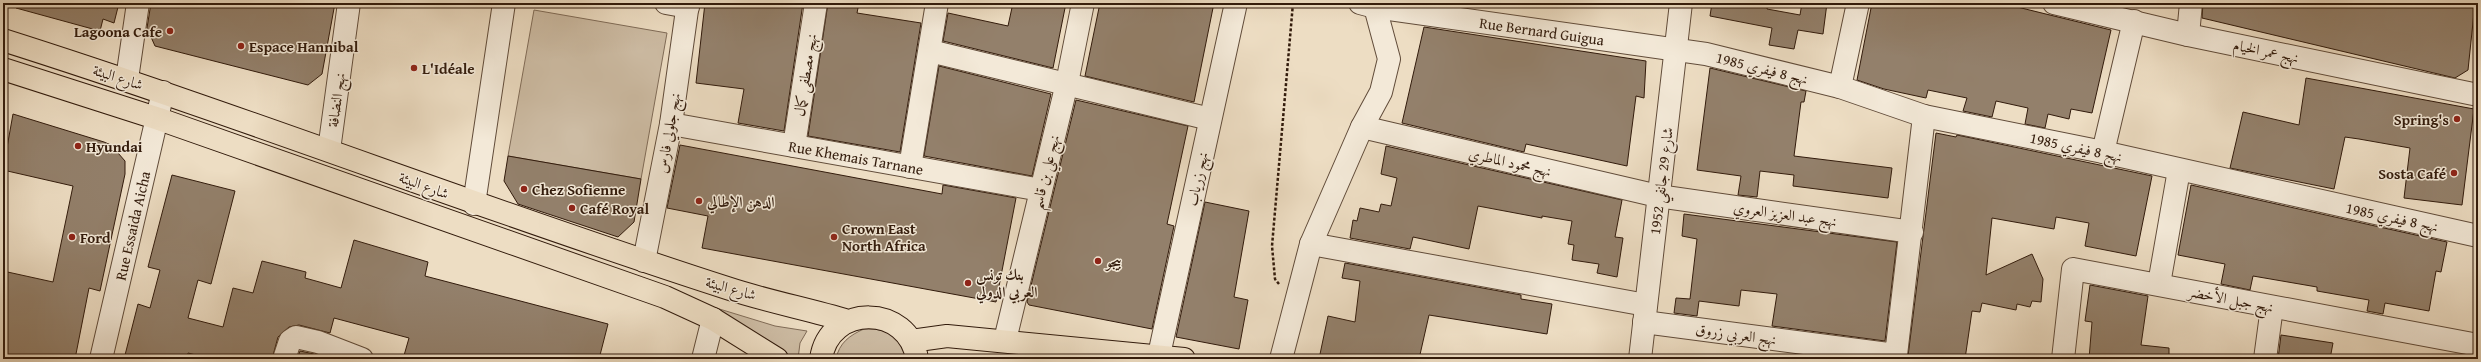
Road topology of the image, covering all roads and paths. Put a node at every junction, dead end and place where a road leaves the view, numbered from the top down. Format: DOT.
graph roads {
  1 [pos="138,3"];
  2 [pos="349,3"];
  3 [pos="504,3"];
  4 [pos="666,3"];
  5 [pos="816,3"];
  6 [pos="937,3"];
  7 [pos="1084,3"];
  8 [pos="1236,3"];
  9 [pos="1293,3"];
  10 [pos="1681,3"];
  11 [pos="1858,3"];
  12 [pos="2054,3"];
  13 [pos="2191,3"];
  14 [pos="688,5"];
  15 [pos="1367,5"];
  16 [pos="2134,21"];
  17 [pos="2188,35"];
  18 [pos="3,40"];
  19 [pos="1676,50"];
  20 [pos="930,51"];
  21 [pos="3,69"];
  22 [pos="127,79"];
  23 [pos="1067,83"];
  24 [pos="1840,87"];
  25 [pos="163,92"];
  26 [pos="2478,95"];
  27 [pos="1924,116"];
  28 [pos="159,119"];
  29 [pos="1210,119"];
  30 [pos="671,124"];
  31 [pos="1362,127"];
  32 [pos="794,146"];
  33 [pos="329,150"];
  34 [pos="2102,152"];
  35 [pos="910,167"];
  36 [pos="2179,170"];
  37 [pos="1041,190"];
  38 [pos="1658,196"];
  39 [pos="474,204"];
  40 [pos="1912,232"];
  41 [pos="2478,236"];
  42 [pos="1311,244"];
  43 [pos="644,261"];
  44 [pos="2159,284"];
  45 [pos="2272,307"];
  46 [pos="1293,310"];
  47 [pos="1645,314"];
  48 [pos="712,319"];
  49 [pos="848,321"];
  50 [pos="1005,340"];
  51 [pos="2478,345"];
  52 [pos="914,350"];
  53 [pos="1159,355"];
  54 [pos="101,359"];
  55 [pos="284,359"];
  56 [pos="362,359"];
  57 [pos="703,359"];
  58 [pos="778,359"];
  59 [pos="821,359"];
  60 [pos="1184,359"];
  61 [pos="1281,359"];
  62 [pos="1640,359"];
  63 [pos="2063,359"];
  64 [pos="2265,359"];
  65 [pos="2476,359"];
  1 -- 22 [label="street"];
  2 -- 33 [label="street, نهج النضافة"];
  3 -- 39 [label="street"];
  4 -- 14 [label="street"];
  5 -- 32 [label="street, نهج مصطفى كمال"];
  6 -- 20 [label="street"];
  7 -- 23 [label="street, نهج علي بن قاسم"];
  8 -- 29 [label="street, نهج زرياب"];
  9 -- 46 [label="path"];
  10 -- 19 [label="street, شارع 29 جانفي 1952"];
  11 -- 24 [label="street"];
  12 -- 16 [label="street, نهج عمر الخيام"];
  13 -- 17 [label="street"];
  14 -- 30 [label="street, نهج جلولي فارس"];
  15 -- 19 [label="street, Rue Bernard Guigua"];
  15 -- 31 [label="street"];
  16 -- 17 [label="street, نهج عمر الخيام"];
  16 -- 34 [label="street"];
  17 -- 26 [label="street, نهج عمر الخيام"];
  18 -- 22 [label="main road, شارع البيئة"];
  19 -- 24 [label="street, نهج 8 فيفري 1985"];
  19 -- 38 [label="street, شارع 29 جانفي 1952"];
  20 -- 23 [label="street"];
  20 -- 35 [label="street"];
  21 -- 28 [label="main road, شارع البيئة"];
  22 -- 25 [label="main road, شارع البيئة"];
  23 -- 29 [label="street"];
  23 -- 37 [label="street, نهج علي بن قاسم"];
  24 -- 27 [label="street, نهج 8 فيفري 1985"];
  25 -- 28 [label="street, Rue Essaida Aicha"];
  25 -- 33 [label="main road, شارع البيئة"];
  27 -- 34 [label="street, نهج 8 فيفري 1985"];
  27 -- 40 [label="street"];
  28 -- 48 [label="main road, شارع البيئة"];
  28 -- 54 [label="street, Rue Essaida Aicha"];
  29 -- 53 [label="street, نهج زرياب"];
  30 -- 32 [label="street, Rue Khemais Tarnane"];
  30 -- 43 [label="street, نهج جلولي فارس"];
  31 -- 38 [label="street, نهج محمود الماطري"];
  31 -- 42 [label="street"];
  32 -- 35 [label="street, Rue Khemais Tarnane"];
  33 -- 39 [label="main road, شارع البيئة"];
  34 -- 36 [label="street, نهج 8 فيفري 1985"];
  35 -- 37 [label="street, Rue Khemais Tarnane"];
  36 -- 41 [label="street, نهج 8 فيفري 1985"];
  36 -- 44 [label="street"];
  37 -- 50 [label="street, نهج علي بن قاسم"];
  38 -- 40 [label="street, نهج عبد العزيز العروي"];
  38 -- 47 [label="street, شارع 29 جانفي 1952"];
  39 -- 43 [label="main road, شارع البيئة"];
  40 -- 47 [label="street, نهج العربي زروق"];
  42 -- 46 [label="street"];
  42 -- 47 [label="street"];
  43 -- 49 [label="main road, شارع البيئة"];
  44 -- 45 [label="street, نهج جبل الأخضر"];
  44 -- 63 [label="street, نهج جبل الأخضر"];
  45 -- 51 [label="street, نهج جبل الأخضر"];
  45 -- 64 [label="street"];
  46 -- 61 [label="street"];
  47 -- 62 [label="street, شارع 29 جانفي 1952"];
  48 -- 57 [label="street"];
  48 -- 58 [label="main road, شارع البيئة"];
  49 -- 52 [label="main road"];
  49 -- 59 [label="main road"];
  50 -- 52 [label="main road"];
  50 -- 53 [label="main road"];
  51 -- 65 [label="street"];
  53 -- 60 [label="main road"];
  55 -- 56 [label="street"];
}
